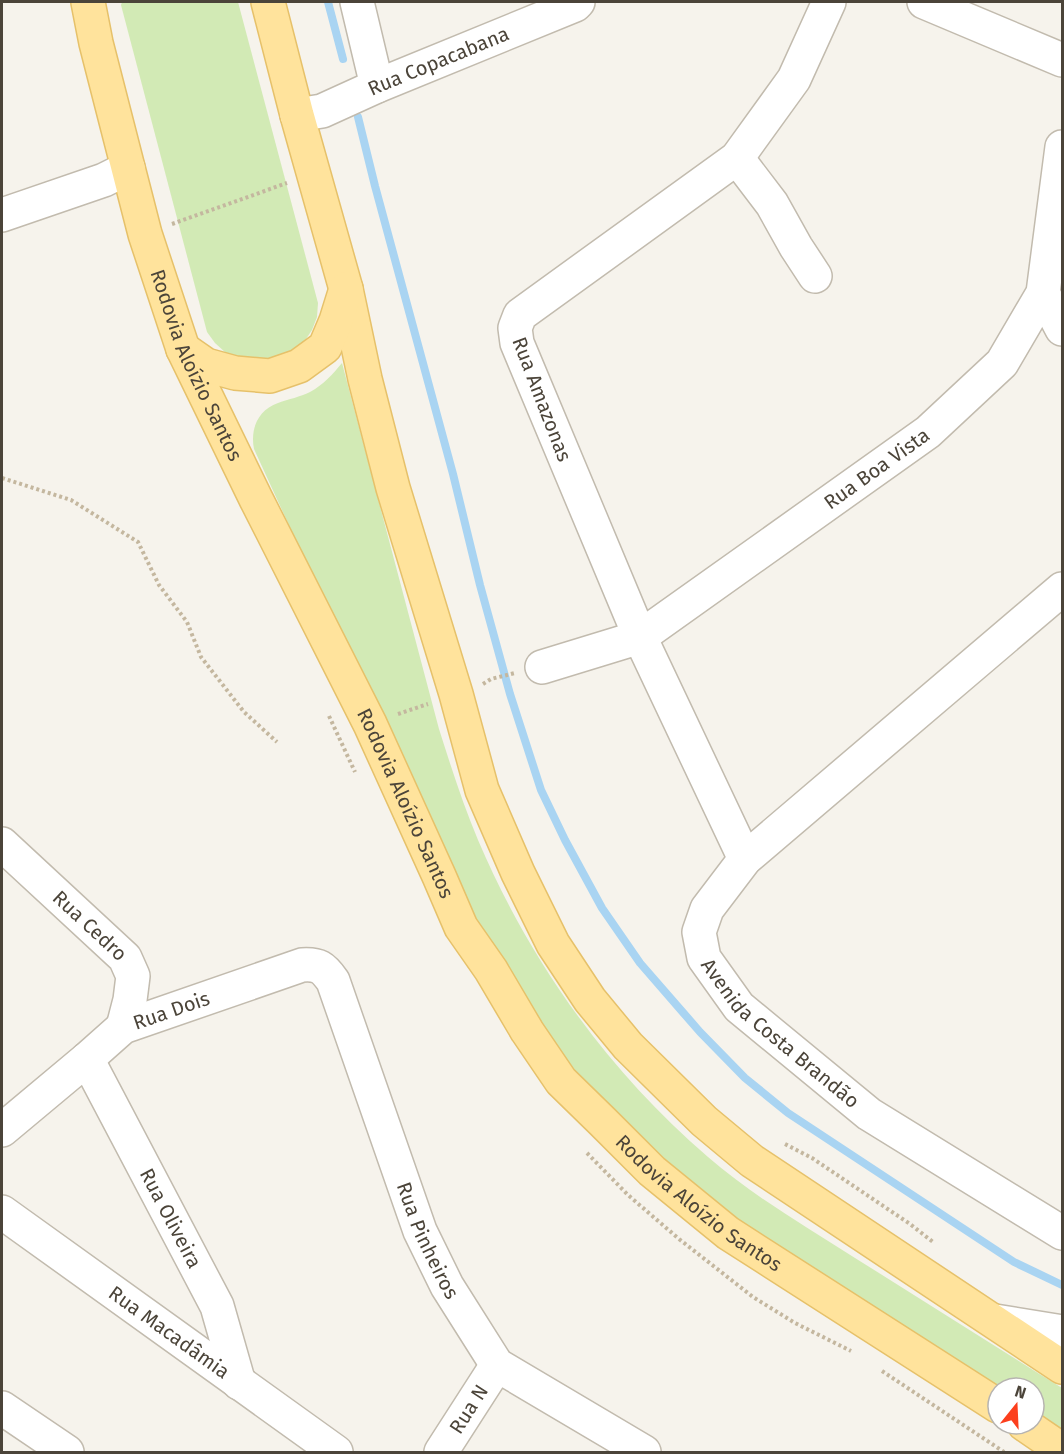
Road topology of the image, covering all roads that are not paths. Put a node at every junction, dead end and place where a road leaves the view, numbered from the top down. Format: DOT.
graph roads {
  1 [pos="88,2"];
  2 [pos="99,2"];
  3 [pos="268,2"];
  4 [pos="357,2"];
  5 [pos="578,2"];
  6 [pos="829,2"];
  7 [pos="924,2"];
  8 [pos="96,43"];
  9 [pos="1062,60"];
  10 [pos="377,86"];
  11 [pos="297,115"];
  12 [pos="1062,147"];
  13 [pos="737,158"];
  14 [pos="128,168"];
  15 [pos="2,215"];
  16 [pos="815,276"];
  17 [pos="346,289"];
  18 [pos="1043,293"];
  19 [pos="1062,328"];
  20 [pos="183,349"];
  21 [pos="1062,589"];
  22 [pos="640,637"];
  23 [pos="531,669"];
  24 [pos="2,844"];
  25 [pos="745,859"];
  26 [pos="302,964"];
  27 [pos="123,1027"];
  28 [pos="87,1059"];
  29 [pos="2,1130"];
  30 [pos="2,1212"];
  31 [pos="1062,1233"];
  32 [pos="995,1321"];
  33 [pos="1062,1332"];
  34 [pos="497,1365"];
  35 [pos="1062,1367"];
  36 [pos="239,1383"];
  37 [pos="986,1398"];
  38 [pos="2,1408"];
  39 [pos="1042,1436"];
  40 [pos="1062,1450"];
  41 [pos="67,1452"];
  42 [pos="336,1452"];
  43 [pos="441,1452"];
  44 [pos="644,1452"];
  1 -- 8 [label="main road, Rodovia Aloízio Santos"];
  2 -- 8 [label="main road"];
  3 -- 11 [label="main road"];
  4 -- 10 [label="street"];
  5 -- 10 [label="street, Rua Copacabana"];
  6 -- 13 [label="street, Rua Amazonas"];
  7 -- 9 [label="street"];
  8 -- 14 [label="main road, Rodovia Aloízio Santos"];
  10 -- 11 [label="street, Rua Copacabana"];
  11 -- 17 [label="main road"];
  12 -- 18 [label="street, Rua Boa Vista"];
  13 -- 16 [label="street"];
  13 -- 22 [label="street, Rua Amazonas"];
  14 -- 15 [label="street"];
  14 -- 20 [label="main road, Rodovia Aloízio Santos"];
  17 -- 20 [label="main road"];
  17 -- 32 [label="main road"];
  18 -- 19 [label="street"];
  18 -- 22 [label="street, Rua Boa Vista"];
  20 -- 37 [label="main road, Rodovia Aloízio Santos"];
  21 -- 25 [label="street, Avenida Costa Brandão"];
  22 -- 23 [label="street, Rua Boa Vista"];
  22 -- 25 [label="street, Rua Amazonas"];
  24 -- 27 [label="street, Rua Cedro"];
  25 -- 31 [label="street, Avenida Costa Brandão"];
  26 -- 27 [label="street, Rua Dois"];
  26 -- 34 [label="street, Rua Pinheiros"];
  27 -- 28 [label="street, Rua Dois"];
  28 -- 29 [label="street, Rua Dois"];
  28 -- 36 [label="street, Rua Oliveira"];
  30 -- 36 [label="street, Rua Macadâmia"];
  32 -- 33 [label="street"];
  32 -- 35 [label="main road"];
  34 -- 43 [label="street, Rua N"];
  34 -- 44 [label="street, Rua Pinheiros"];
  36 -- 42 [label="street, Rua Macadâmia"];
  38 -- 41 [label="street"];
  39 -- 40 [label="main road"];
}
